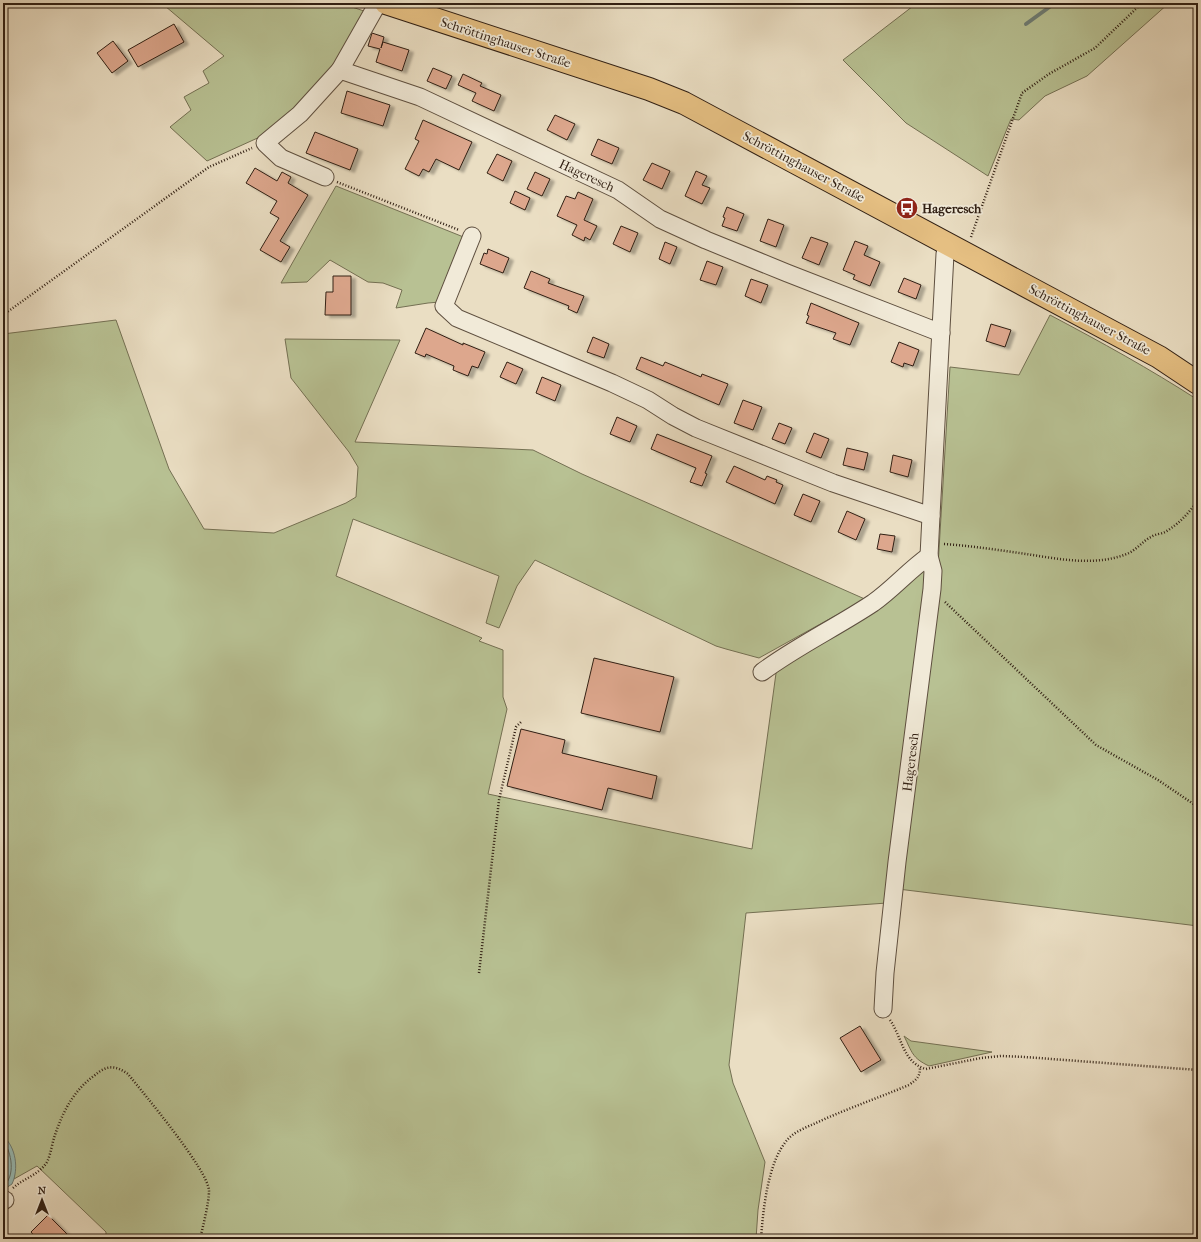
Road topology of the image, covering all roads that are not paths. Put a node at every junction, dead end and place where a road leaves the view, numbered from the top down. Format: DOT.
graph roads {
  1 [pos="378,3"];
  2 [pos="386,3"];
  3 [pos="340,70"];
  4 [pos="325,177"];
  5 [pos="472,236"];
  6 [pos="957,248"];
  7 [pos="941,333"];
  8 [pos="1198,383"];
  9 [pos="931,516"];
  10 [pos="929,550"];
  11 [pos="762,672"];
  12 [pos="883,1009"];
  1 -- 3 [label="street"];
  2 -- 6 [label="main road, Schröttinghauser Straße"];
  3 -- 4 [label="street"];
  3 -- 7 [label="street, Hageresch"];
  5 -- 9 [label="street"];
  6 -- 7 [label="street, Hageresch"];
  6 -- 8 [label="main road, Schröttinghauser Straße"];
  7 -- 9 [label="street, Hageresch"];
  9 -- 10 [label="street, Hageresch"];
  10 -- 11 [label="street"];
  10 -- 12 [label="street, Hageresch"];
}
